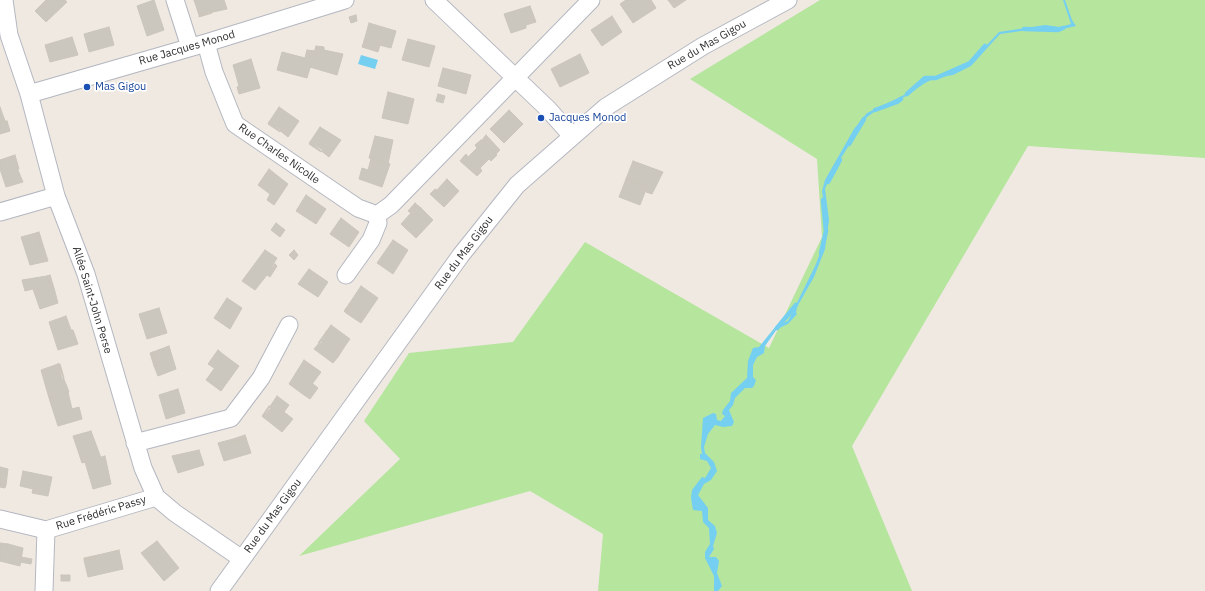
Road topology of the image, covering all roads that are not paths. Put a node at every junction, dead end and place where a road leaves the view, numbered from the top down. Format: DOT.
graph roads {
  1 [pos="4,0"];
  2 [pos="175,0"];
  3 [pos="434,0"];
  4 [pos="591,0"];
  5 [pos="788,0"];
  6 [pos="336,1"];
  7 [pos="4,36"];
  8 [pos="206,43"];
  9 [pos="190,47"];
  10 [pos="514,77"];
  11 [pos="29,94"];
  12 [pos="572,136"];
  13 [pos="56,196"];
  14 [pos="0,212"];
  15 [pos="377,215"];
  16 [pos="346,275"];
  17 [pos="289,325"];
  18 [pos="135,443"];
  19 [pos="156,497"];
  20 [pos="0,519"];
  21 [pos="46,530"];
  22 [pos="242,560"];
  23 [pos="44,591"];
  24 [pos="219,591"];
  1 -- 7 [label="street, Allée Saint-John Perse"];
  2 -- 9 [label="street"];
  3 -- 10 [label="street"];
  4 -- 10 [label="street"];
  5 -- 12 [label="street, Rue du Mas Gigou"];
  6 -- 8 [label="street, Rue Jacques Monod"];
  7 -- 11 [label="street, Allée Saint-John Perse"];
  8 -- 9 [label="street, Rue Jacques Monod"];
  8 -- 15 [label="street, Rue Charles Nicolle"];
  9 -- 11 [label="street, Rue Jacques Monod"];
  10 -- 12 [label="street"];
  10 -- 15 [label="street"];
  11 -- 13 [label="street, Allée Saint-John Perse"];
  12 -- 22 [label="street, Rue du Mas Gigou"];
  13 -- 14 [label="street"];
  13 -- 18 [label="street, Allée Saint-John Perse"];
  15 -- 16 [label="street"];
  17 -- 18 [label="street"];
  18 -- 19 [label="street, Allée Saint-John Perse"];
  19 -- 21 [label="street, Rue Frédéric Passy"];
  19 -- 22 [label="street, Allée Saint-John Perse"];
  20 -- 21 [label="street, Rue Frédéric Passy"];
  21 -- 23 [label="street, Rue Frédéric Passy"];
  22 -- 24 [label="street, Rue du Mas Gigou"];
}
